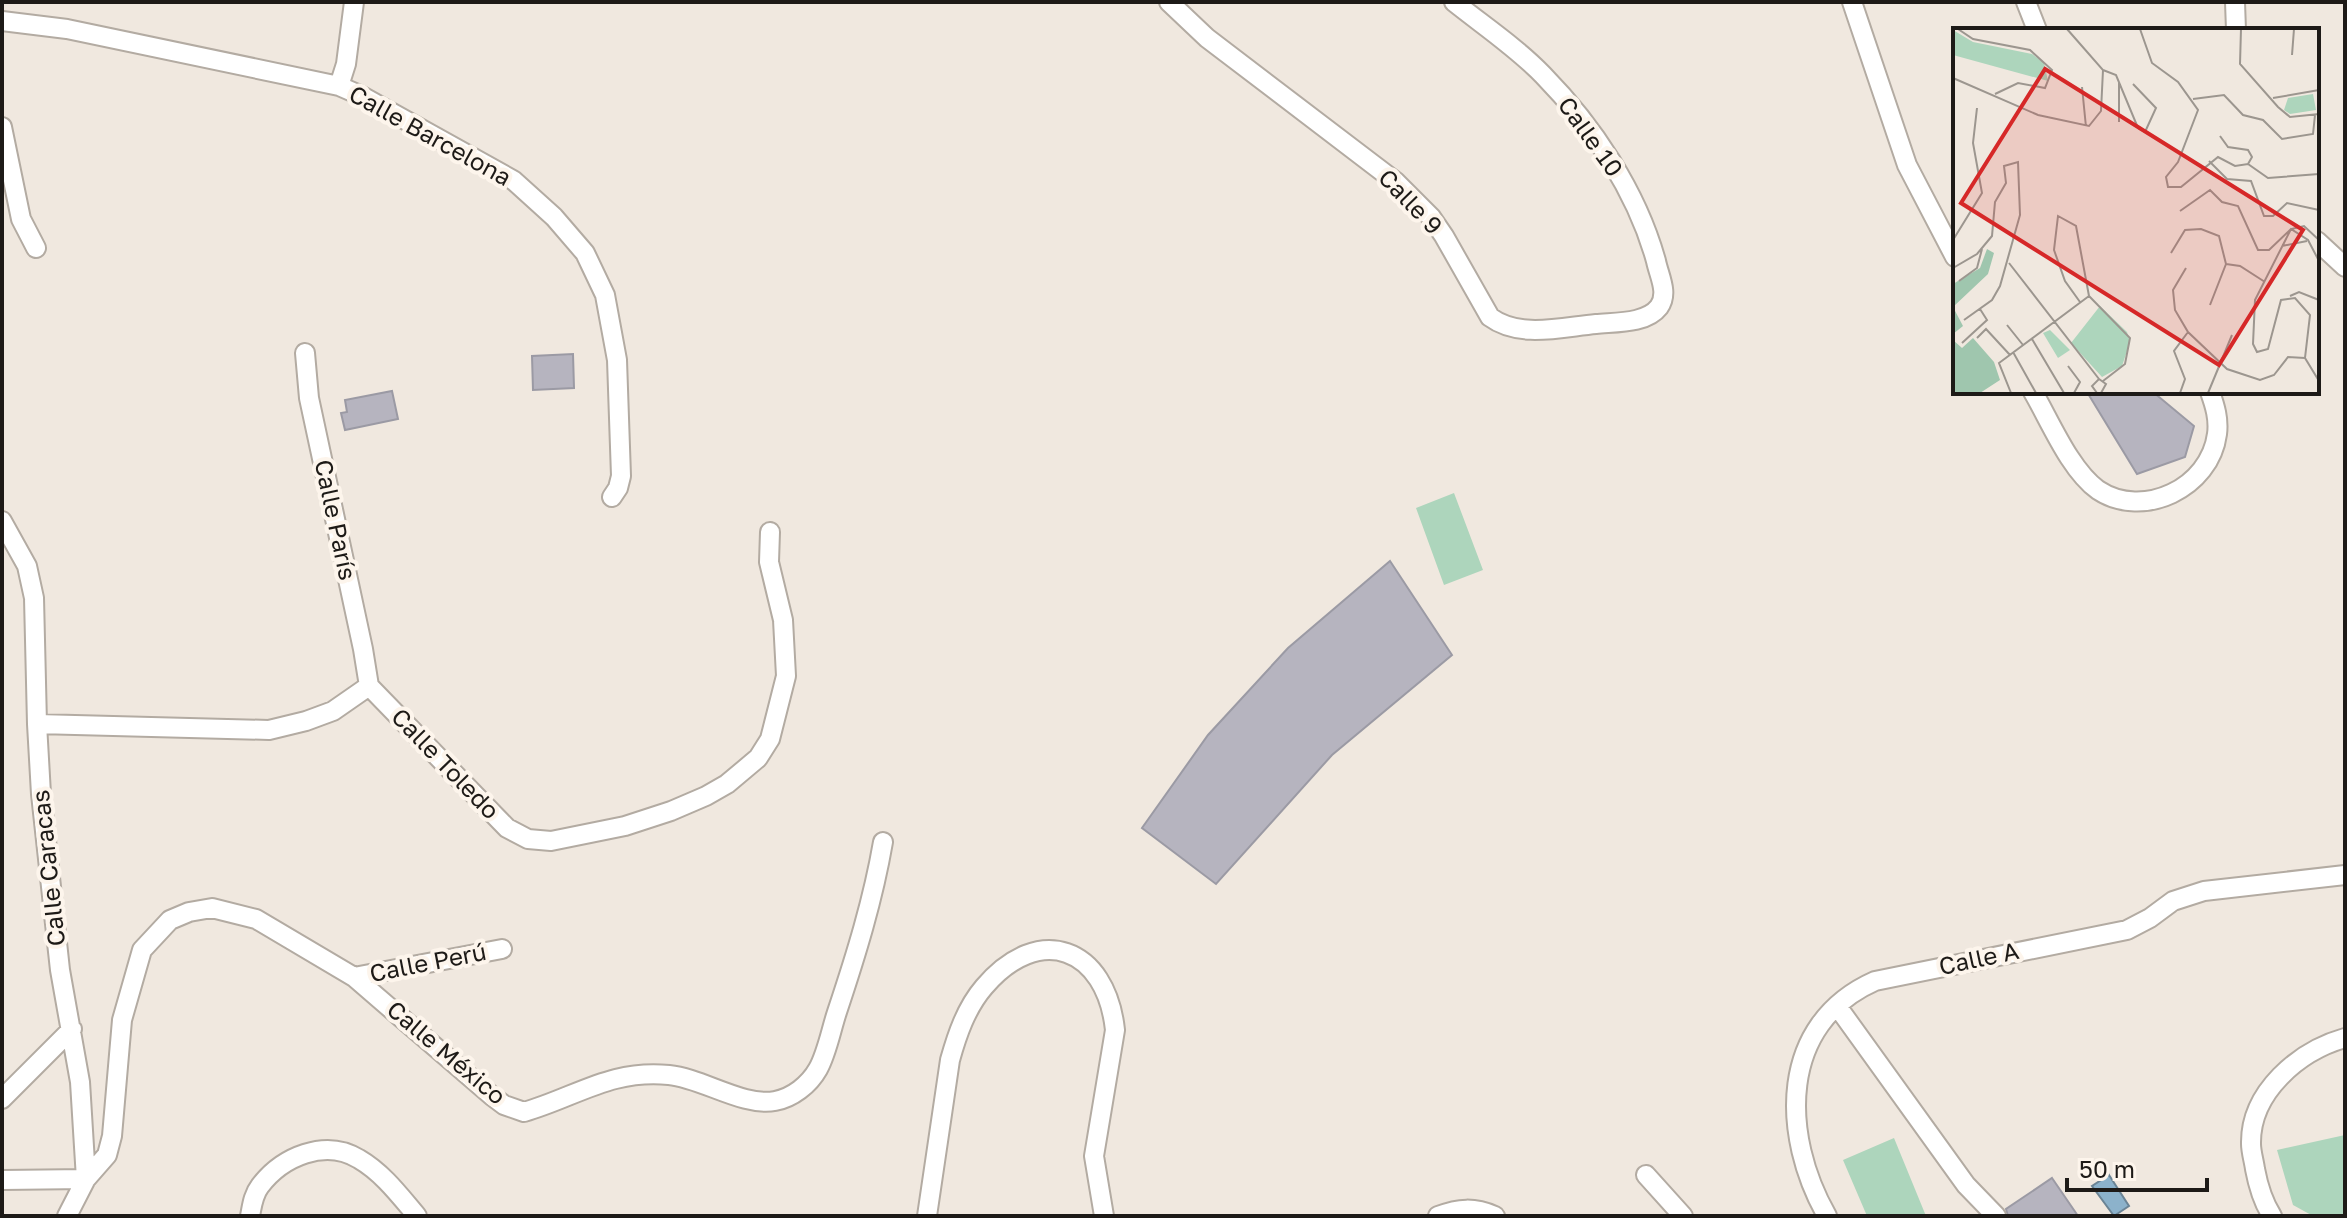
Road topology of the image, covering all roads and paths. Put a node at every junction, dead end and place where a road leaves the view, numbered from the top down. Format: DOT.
graph roads {
  1 [pos="354,2"];
  2 [pos="1169,2"];
  3 [pos="1454,2"];
  4 [pos="1852,2"];
  5 [pos="2026,2"];
  6 [pos="2235,2"];
  7 [pos="2,21"];
  8 [pos="2036,28"];
  9 [pos="2236,28"];
  10 [pos="339,86"];
  11 [pos="2,127"];
  12 [pos="2319,243"];
  13 [pos="36,248"];
  14 [pos="1953,253"];
  15 [pos="2345,267"];
  16 [pos="1658,309"];
  17 [pos="305,353"];
  18 [pos="2034,394"];
  19 [pos="2211,394"];
  20 [pos="612,497"];
  21 [pos="2,521"];
  22 [pos="770,532"];
  23 [pos="369,686"];
  24 [pos="37,724"];
  25 [pos="883,842"];
  26 [pos="2345,875"];
  27 [pos="502,949"];
  28 [pos="354,977"];
  29 [pos="1837,1006"];
  30 [pos="72,1029"];
  31 [pos="2345,1038"];
  32 [pos="2,1099"];
  33 [pos="1646,1175"];
  34 [pos="86,1179"];
  35 [pos="2,1180"];
  36 [pos="67,1216"];
  37 [pos="250,1216"];
  38 [pos="417,1216"];
  39 [pos="927,1216"];
  40 [pos="1104,1216"];
  41 [pos="1438,1216"];
  42 [pos="1495,1216"];
  43 [pos="1683,1216"];
  44 [pos="1827,1216"];
  45 [pos="1996,1216"];
  46 [pos="2272,1216"];
  1 -- 10 [label="street"];
  2 -- 16 [label="street, Calle 9"];
  3 -- 16 [label="street, Calle 10"];
  4 -- 14 [label="street"];
  5 -- 8 [label="street"];
  6 -- 9 [label="street"];
  7 -- 10 [label="street, Calle Barcelona"];
  10 -- 20 [label="street, Calle Barcelona"];
  11 -- 13 [label="street"];
  12 -- 15 [label="street"];
  17 -- 23 [label="street, Calle París"];
  18 -- 19 [label="street"];
  21 -- 24 [label="street, Calle Caracas"];
  22 -- 23 [label="street, Calle Toledo"];
  23 -- 24 [label="street"];
  24 -- 30 [label="street, Calle Caracas"];
  25 -- 28 [label="street, Calle México"];
  26 -- 29 [label="street, Calle A"];
  27 -- 28 [label="street, Calle Perú"];
  28 -- 34 [label="street, Calle México"];
  29 -- 44 [label="street, Calle A"];
  29 -- 45 [label="street"];
  30 -- 32 [label="street"];
  30 -- 34 [label="street, Calle Caracas"];
  31 -- 46 [label="street"];
  33 -- 43 [label="street"];
  34 -- 35 [label="street"];
  34 -- 36 [label="street"];
  37 -- 38 [label="street"];
  39 -- 40 [label="street"];
  41 -- 42 [label="street"];
}
